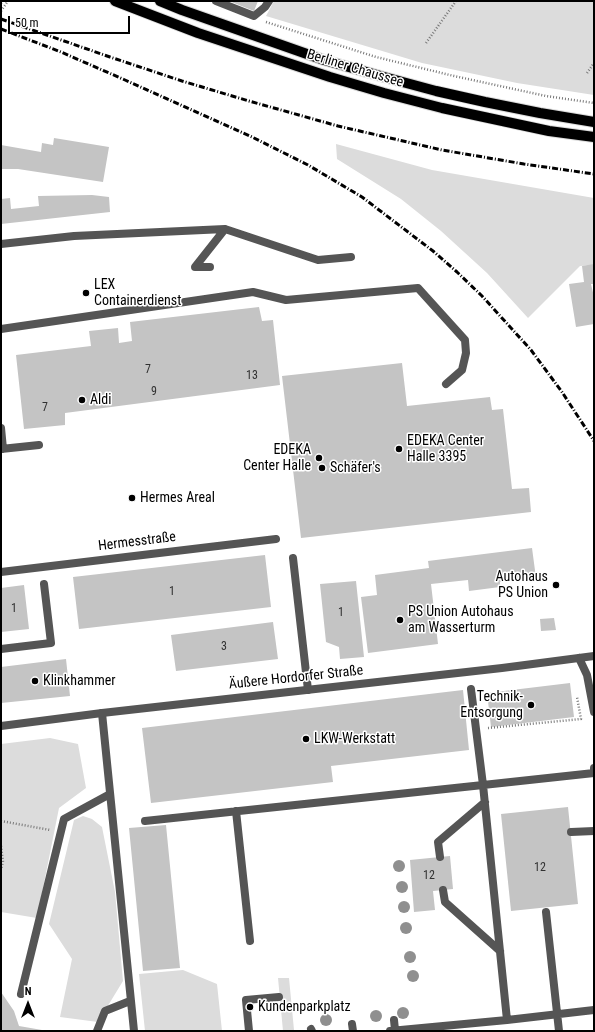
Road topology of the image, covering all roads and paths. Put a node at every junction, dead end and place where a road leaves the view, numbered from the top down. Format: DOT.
graph roads {
  1 [pos="8,1"];
  2 [pos="114,1"];
  3 [pos="160,1"];
  4 [pos="216,1"];
  5 [pos="269,1"];
  6 [pos="456,1"];
  7 [pos="1,11"];
  8 [pos="254,16"];
  9 [pos="426,43"];
  10 [pos="594,63"];
  11 [pos="587,73"];
  12 [pos="594,103"];
  13 [pos="594,122"];
  14 [pos="594,137"];
  15 [pos="225,229"];
  16 [pos="1,244"];
  17 [pos="351,257"];
  18 [pos="210,267"];
  19 [pos="1,329"];
  20 [pos="446,384"];
  21 [pos="1,428"];
  22 [pos="39,445"];
  23 [pos="2,449"];
  24 [pos="276,539"];
  25 [pos="293,558"];
  26 [pos="1,572"];
  27 [pos="44,584"];
  28 [pos="1,649"];
  29 [pos="594,656"];
  30 [pos="579,658"];
  31 [pos="472,689"];
  32 [pos="308,690"];
  33 [pos="577,696"];
  34 [pos="594,712"];
  35 [pos="102,713"];
  36 [pos="1,726"];
  37 [pos="476,730"];
  38 [pos="594,768"];
  39 [pos="594,774"];
  40 [pos="483,785"];
  41 [pos="110,794"];
  42 [pos="485,802"];
  43 [pos="236,811"];
  44 [pos="145,820"];
  45 [pos="1,821"];
  46 [pos="41,828"];
  47 [pos="594,830"];
  48 [pos="571,832"];
  49 [pos="1,846"];
  50 [pos="440,857"];
  51 [pos="1,869"];
  52 [pos="443,890"];
  53 [pos="546,912"];
  54 [pos="250,941"];
  55 [pos="500,951"];
  56 [pos="21,994"];
  57 [pos="279,997"];
  58 [pos="130,1001"];
  59 [pos="594,1010"];
  60 [pos="557,1014"];
  61 [pos="394,1020"];
  62 [pos="507,1020"];
  63 [pos="97,1031"];
  64 [pos="134,1031"];
  65 [pos="249,1031"];
  66 [pos="392,1031"];
  67 [pos="559,1031"];
  1 -- 7 [label="path"];
  2 -- 14 [label="main road, Berliner Chaussee"];
  3 -- 13 [label="main road, Berliner Chaussee"];
  4 -- 8 [label="street"];
  5 -- 8 [label="street"];
  6 -- 9 [label="path"];
  8 -- 12 [label="path, Berliner Chaussee"];
  10 -- 11 [label="path"];
  15 -- 16 [label="street"];
  15 -- 17 [label="street"];
  15 -- 18 [label="street"];
  19 -- 20 [label="street"];
  21 -- 23 [label="street"];
  22 -- 23 [label="street"];
  24 -- 26 [label="street, Hermesstraße"];
  25 -- 32 [label="street"];
  27 -- 28 [label="street"];
  29 -- 30 [label="street, Äußere Hordorfer Straße"];
  30 -- 32 [label="street, Äußere Hordorfer Straße"];
  30 -- 34 [label="street"];
  31 -- 37 [label="street"];
  32 -- 35 [label="street, Äußere Hordorfer Straße"];
  33 -- 37 [label="path"];
  35 -- 36 [label="street, Äußere Hordorfer Straße"];
  35 -- 41 [label="street"];
  37 -- 40 [label="street"];
  38 -- 39 [label="street"];
  39 -- 40 [label="street"];
  40 -- 42 [label="street"];
  40 -- 43 [label="street"];
  41 -- 56 [label="street"];
  41 -- 58 [label="street"];
  42 -- 50 [label="street"];
  42 -- 55 [label="street"];
  43 -- 44 [label="street"];
  43 -- 54 [label="street"];
  45 -- 46 [label="path"];
  47 -- 48 [label="street"];
  49 -- 51 [label="path"];
  52 -- 55 [label="street"];
  53 -- 60 [label="street"];
  55 -- 62 [label="street"];
  57 -- 65 [label="street"];
  58 -- 63 [label="street"];
  58 -- 64 [label="street"];
  59 -- 60 [label="street"];
  60 -- 62 [label="street"];
  60 -- 67 [label="street"];
  61 -- 66 [label="street"];
  62 -- 66 [label="street"];
}
